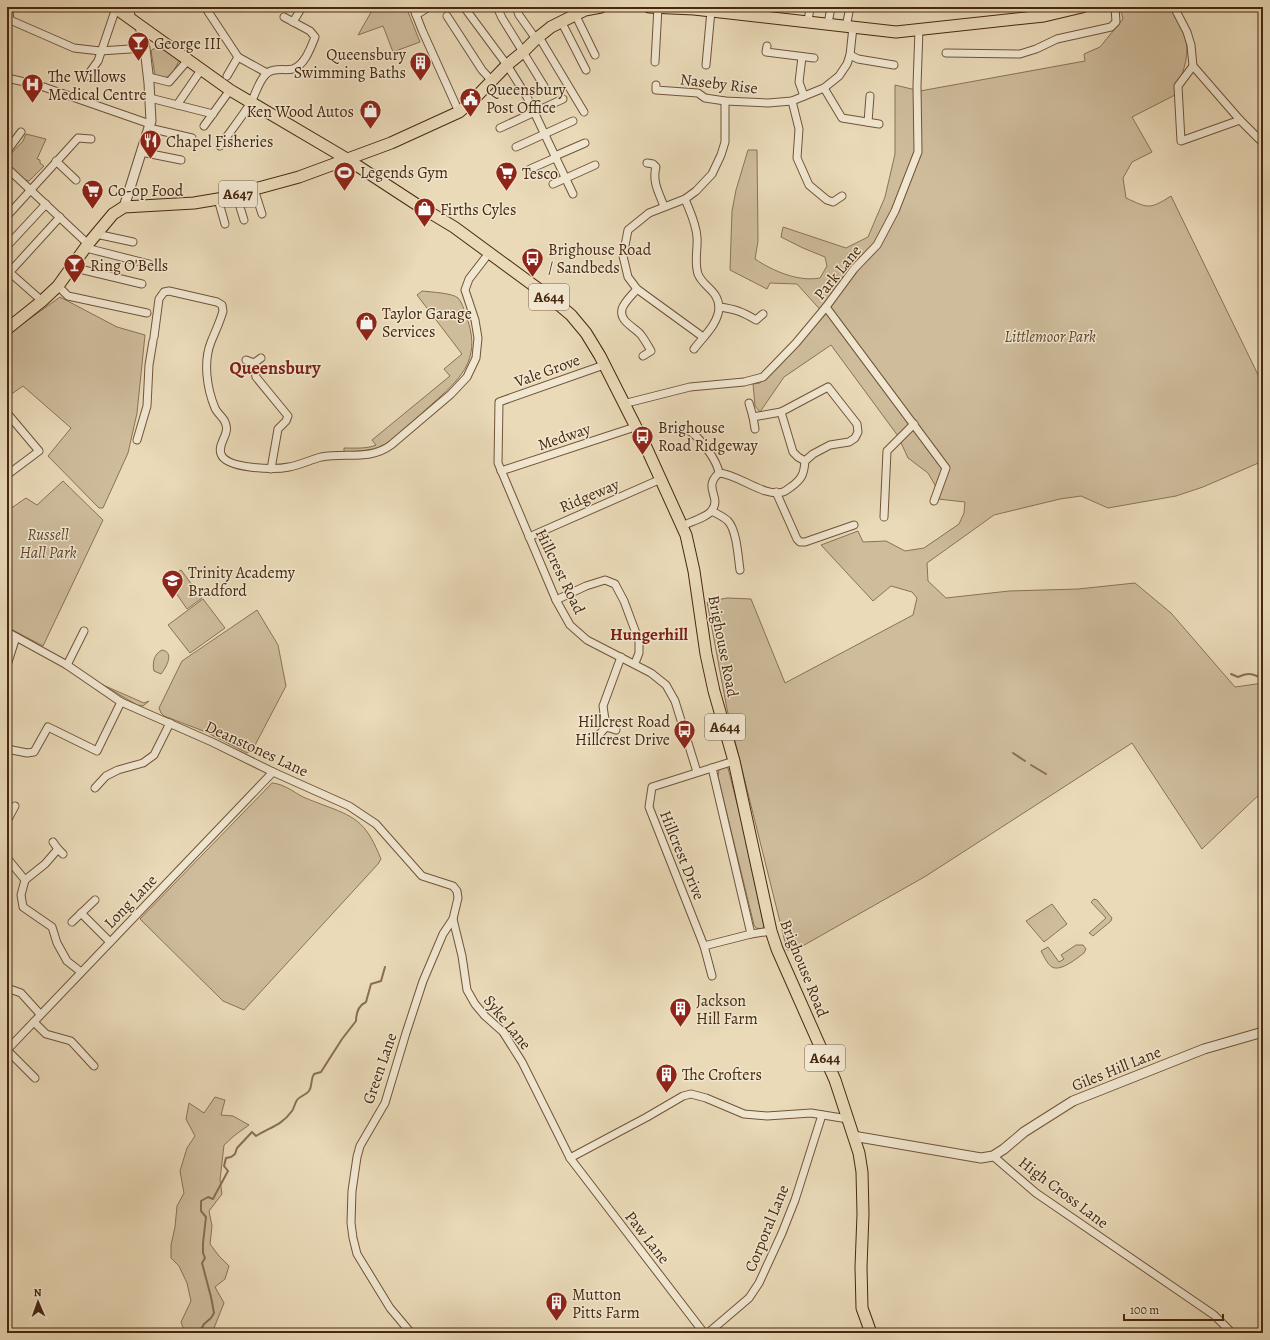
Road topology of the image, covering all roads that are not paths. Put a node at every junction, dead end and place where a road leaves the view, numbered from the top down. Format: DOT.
graph roads {
  1 [pos="115,7"];
  2 [pos="205,7"];
  3 [pos="302,7"];
  4 [pos="413,7"];
  5 [pos="429,7"];
  6 [pos="464,7"];
  7 [pos="497,7"];
  8 [pos="516,7"];
  9 [pos="601,7"];
  10 [pos="649,7"];
  11 [pos="810,7"];
  12 [pos="831,7"];
  13 [pos="850,7"];
  14 [pos="1082,7"];
  15 [pos="1115,7"];
  16 [pos="1174,7"];
  17 [pos="658,8"];
  18 [pos="11,10"];
  19 [pos="711,11"];
  20 [pos="130,13"];
  21 [pos="575,14"];
  22 [pos="416,15"];
  23 [pos="447,16"];
  24 [pos="284,17"];
  25 [pos="561,21"];
  26 [pos="293,22"];
  27 [pos="808,22"];
  28 [pos="828,24"];
  29 [pos="140,26"];
  30 [pos="850,27"];
  31 [pos="919,29"];
  32 [pos="538,38"];
  33 [pos="766,46"];
  34 [pos="145,48"];
  35 [pos="100,51"];
  36 [pos="523,52"];
  37 [pos="946,53"];
  38 [pos="595,55"];
  39 [pos="850,55"];
  40 [pos="238,57"];
  41 [pos="802,57"];
  42 [pos="814,58"];
  43 [pos="188,60"];
  44 [pos="655,62"];
  45 [pos="507,65"];
  46 [pos="706,65"];
  47 [pos="894,65"];
  48 [pos="1193,66"];
  49 [pos="201,70"];
  50 [pos="586,70"];
  51 [pos="267,73"];
  52 [pos="87,76"];
  53 [pos="227,76"];
  54 [pos="149,77"];
  55 [pos="7,78"];
  56 [pos="492,81"];
  57 [pos="544,86"];
  58 [pos="824,88"];
  59 [pos="230,90"];
  60 [pos="656,90"];
  61 [pos="804,96"];
  62 [pos="870,96"];
  63 [pos="150,98"];
  64 [pos="563,99"];
  65 [pos="792,100"];
  66 [pos="726,101"];
  67 [pos="251,102"];
  68 [pos="177,105"];
  69 [pos="459,112"];
  70 [pos="535,112"];
  71 [pos="584,112"];
  72 [pos="213,114"];
  73 [pos="1240,120"];
  74 [pos="573,121"];
  75 [pos="868,122"];
  76 [pos="879,124"];
  77 [pos="150,126"];
  78 [pos="204,126"];
  79 [pos="500,128"];
  80 [pos="21,132"];
  81 [pos="545,134"];
  82 [pos="91,138"];
  83 [pos="192,138"];
  84 [pos="585,143"];
  85 [pos="1263,143"];
  86 [pos="220,146"];
  87 [pos="516,147"];
  88 [pos="7,151"];
  89 [pos="142,152"];
  90 [pos="555,157"];
  91 [pos="347,159"];
  92 [pos="181,160"];
  93 [pos="56,161"];
  94 [pos="595,164"];
  95 [pos="647,164"];
  96 [pos="7,168"];
  97 [pos="530,169"];
  98 [pos="566,178"];
  99 [pos="76,180"];
  100 [pos="552,184"];
  101 [pos="30,190"];
  102 [pos="254,190"];
  103 [pos="236,194"];
  104 [pos="573,194"];
  105 [pos="842,196"];
  106 [pos="218,199"];
  107 [pos="685,199"];
  108 [pos="46,204"];
  109 [pos="664,206"];
  110 [pos="124,207"];
  111 [pos="262,214"];
  112 [pos="7,216"];
  113 [pos="60,217"];
  114 [pos="244,220"];
  115 [pos="225,224"];
  116 [pos="96,234"];
  117 [pos="133,242"];
  118 [pos="7,246"];
  119 [pos="87,246"];
  120 [pos="489,253"];
  121 [pos="149,264"];
  122 [pos="71,267"];
  123 [pos="8,273"];
  124 [pos="142,284"];
  125 [pos="58,286"];
  126 [pos="637,289"];
  127 [pos="42,301"];
  128 [pos="719,307"];
  129 [pos="826,307"];
  130 [pos="147,313"];
  131 [pos="762,314"];
  132 [pos="7,329"];
  133 [pos="703,337"];
  134 [pos="694,349"];
  135 [pos="643,356"];
  136 [pos="261,358"];
  137 [pos="246,360"];
  138 [pos="254,363"];
  139 [pos="604,365"];
  140 [pos="499,402"];
  141 [pos="748,403"];
  142 [pos="623,404"];
  143 [pos="781,412"];
  144 [pos="7,413"];
  145 [pos="753,417"];
  146 [pos="914,424"];
  147 [pos="635,426"];
  148 [pos="755,429"];
  149 [pos="693,432"];
  150 [pos="137,440"];
  151 [pos="805,461"];
  152 [pos="271,469"];
  153 [pos="501,471"];
  154 [pos="719,473"];
  155 [pos="7,475"];
  156 [pos="661,479"];
  157 [pos="776,492"];
  158 [pos="934,501"];
  159 [pos="712,510"];
  160 [pos="884,517"];
  161 [pos="854,525"];
  162 [pos="682,526"];
  163 [pos="529,537"];
  164 [pos="740,570"];
  165 [pos="556,600"];
  166 [pos="84,631"];
  167 [pos="7,632"];
  168 [pos="16,637"];
  169 [pos="621,657"];
  170 [pos="635,663"];
  171 [pos="7,664"];
  172 [pos="67,665"];
  173 [pos="121,702"];
  174 [pos="170,723"];
  175 [pos="606,727"];
  176 [pos="616,730"];
  177 [pos="599,735"];
  178 [pos="7,749"];
  179 [pos="734,761"];
  180 [pos="712,768"];
  181 [pos="273,772"];
  182 [pos="697,772"];
  183 [pos="95,788"];
  184 [pos="15,806"];
  185 [pos="7,821"];
  186 [pos="53,842"];
  187 [pos="7,858"];
  188 [pos="25,880"];
  189 [pos="95,900"];
  190 [pos="81,913"];
  191 [pos="453,919"];
  192 [pos="72,922"];
  193 [pos="771,930"];
  194 [pos="751,934"];
  195 [pos="110,942"];
  196 [pos="704,946"];
  197 [pos="81,972"];
  198 [pos="712,976"];
  199 [pos="7,988"];
  200 [pos="40,1014"];
  201 [pos="34,1022"];
  202 [pos="1263,1032"];
  203 [pos="7,1050"];
  204 [pos="94,1066"];
  205 [pos="35,1078"];
  206 [pos="822,1114"];
  207 [pos="848,1119"];
  208 [pos="854,1136"];
  209 [pos="992,1156"];
  210 [pos="570,1158"];
  211 [pos="411,1333"];
  212 [pos="704,1333"];
  213 [pos="708,1333"];
  214 [pos="871,1333"];
  215 [pos="1232,1333"];
  1 -- 20 [label="main road, A644"];
  1 -- 35 [label="street"];
  2 -- 40 [label="street"];
  3 -- 26 [label="street"];
  4 -- 22 [label="street"];
  5 -- 22 [label="street"];
  6 -- 45 [label="street"];
  7 -- 36 [label="street"];
  8 -- 32 [label="street"];
  9 -- 21 [label="main road, A647"];
  10 -- 17 [label="main road"];
  11 -- 27 [label="street"];
  12 -- 28 [label="street"];
  13 -- 30 [label="street, Naseby Rise"];
  14 -- 31 [label="main road"];
  15 -- 37 [label="street"];
  16 -- 48 [label="street"];
  17 -- 19 [label="main road"];
  17 -- 44 [label="street"];
  18 -- 35 [label="street"];
  19 -- 27 [label="main road"];
  19 -- 46 [label="street"];
  20 -- 29 [label="main road, A644"];
  21 -- 25 [label="main road, A647"];
  21 -- 38 [label="street"];
  22 -- 69 [label="street"];
  23 -- 56 [label="street"];
  24 -- 26 [label="street"];
  25 -- 32 [label="main road, A647"];
  25 -- 50 [label="street"];
  26 -- 51 [label="street"];
  27 -- 28 [label="main road"];
  28 -- 30 [label="main road"];
  29 -- 34 [label="street"];
  29 -- 43 [label="main road, A644"];
  30 -- 31 [label="main road"];
  30 -- 39 [label="street, Naseby Rise"];
  31 -- 129 [label="street, Park Lane"];
  32 -- 36 [label="main road, A647"];
  32 -- 71 [label="street"];
  33 -- 41 [label="street"];
  34 -- 35 [label="street"];
  34 -- 54 [label="street"];
  35 -- 52 [label="street"];
  36 -- 45 [label="main road, A647"];
  36 -- 57 [label="street"];
  39 -- 47 [label="street"];
  39 -- 58 [label="street, Naseby Rise"];
  40 -- 51 [label="street"];
  40 -- 53 [label="street"];
  41 -- 42 [label="street"];
  41 -- 61 [label="street"];
  43 -- 49 [label="main road, A644"];
  43 -- 54 [label="street"];
  45 -- 56 [label="main road, A647"];
  45 -- 70 [label="street"];
  48 -- 73 [label="street"];
  48 -- 73 [label="street"];
  49 -- 59 [label="main road, A644"];
  49 -- 68 [label="street"];
  51 -- 67 [label="street"];
  54 -- 63 [label="street"];
  55 -- 77 [label="street"];
  56 -- 69 [label="main road, A647"];
  58 -- 61 [label="street, Naseby Rise"];
  58 -- 75 [label="street"];
  59 -- 67 [label="main road, A644"];
  59 -- 72 [label="street"];
  60 -- 66 [label="street, Naseby Rise"];
  61 -- 65 [label="street, Naseby Rise"];
  62 -- 75 [label="street"];
  63 -- 68 [label="street"];
  63 -- 77 [label="street"];
  64 -- 70 [label="street"];
  65 -- 66 [label="street, Naseby Rise"];
  65 -- 105 [label="street"];
  66 -- 107 [label="street"];
  67 -- 86 [label="street"];
  67 -- 91 [label="main road, A644"];
  68 -- 72 [label="street"];
  69 -- 91 [label="main road, A647"];
  70 -- 79 [label="street"];
  70 -- 81 [label="street"];
  72 -- 78 [label="street"];
  73 -- 85 [label="street"];
  74 -- 81 [label="street"];
  75 -- 76 [label="street"];
  77 -- 83 [label="street"];
  77 -- 89 [label="street"];
  80 -- 88 [label="street"];
  81 -- 87 [label="street"];
  81 -- 90 [label="street"];
  82 -- 93 [label="street"];
  84 -- 90 [label="street"];
  89 -- 92 [label="street"];
  89 -- 110 [label="street"];
  90 -- 97 [label="street"];
  90 -- 98 [label="street"];
  91 -- 102 [label="main road, A647"];
  91 -- 120 [label="main road, Brighouse Road / A644"];
  93 -- 99 [label="street"];
  93 -- 101 [label="street"];
  94 -- 98 [label="street"];
  95 -- 109 [label="street"];
  96 -- 101 [label="street"];
  98 -- 100 [label="street"];
  98 -- 104 [label="street"];
  101 -- 108 [label="street"];
  101 -- 112 [label="street"];
  102 -- 103 [label="main road, A647"];
  102 -- 111 [label="street"];
  103 -- 106 [label="main road, A647"];
  103 -- 114 [label="street"];
  106 -- 110 [label="main road, A647"];
  106 -- 115 [label="street"];
  107 -- 109 [label="street"];
  107 -- 128 [label="street"];
  108 -- 113 [label="street"];
  108 -- 118 [label="street"];
  109 -- 126 [label="street"];
  110 -- 116 [label="main road"];
  113 -- 119 [label="street"];
  113 -- 123 [label="street"];
  116 -- 117 [label="street"];
  116 -- 119 [label="main road"];
  119 -- 121 [label="street"];
  119 -- 122 [label="main road"];
  120 -- 139 [label="main road, Brighouse Road / A644"];
  120 -- 152 [label="street"];
  122 -- 124 [label="street"];
  122 -- 125 [label="main road"];
  123 -- 127 [label="street"];
  125 -- 127 [label="main road"];
  125 -- 130 [label="street"];
  126 -- 133 [label="street"];
  126 -- 135 [label="street"];
  127 -- 132 [label="main road"];
  128 -- 131 [label="street"];
  128 -- 133 [label="street"];
  129 -- 142 [label="street, Park Lane"];
  129 -- 146 [label="street"];
  133 -- 134 [label="street"];
  136 -- 138 [label="street"];
  137 -- 138 [label="street"];
  138 -- 152 [label="street"];
  139 -- 140 [label="street, Vale Grove"];
  139 -- 142 [label="main road, Brighouse Road / A644"];
  140 -- 153 [label="street, Hillcrest Road"];
  141 -- 145 [label="street"];
  142 -- 147 [label="main road, Brighouse Road / A644"];
  143 -- 145 [label="street"];
  143 -- 151 [label="street"];
  143 -- 151 [label="street"];
  144 -- 155 [label="street"];
  145 -- 148 [label="street"];
  146 -- 158 [label="street"];
  146 -- 160 [label="street"];
  147 -- 153 [label="street, Medway"];
  147 -- 156 [label="main road, Brighouse Road / A644"];
  149 -- 154 [label="street"];
  150 -- 152 [label="street"];
  151 -- 157 [label="street"];
  153 -- 163 [label="street, Hillcrest Road"];
  154 -- 157 [label="street"];
  154 -- 159 [label="street"];
  156 -- 162 [label="main road, Brighouse Road / A644"];
  156 -- 163 [label="street, Ridgeway"];
  157 -- 161 [label="street"];
  159 -- 162 [label="street"];
  159 -- 164 [label="street"];
  162 -- 179 [label="main road, Brighouse Road / A644"];
  163 -- 165 [label="street, Hillcrest Road"];
  165 -- 169 [label="street, Hillcrest Road"];
  165 -- 170 [label="street"];
  166 -- 172 [label="street"];
  167 -- 168 [label="street, Deanstones Lane"];
  168 -- 171 [label="street"];
  168 -- 172 [label="street, Deanstones Lane"];
  169 -- 170 [label="street, Hillcrest Road"];
  169 -- 175 [label="street"];
  170 -- 182 [label="street, Hillcrest Road"];
  172 -- 173 [label="street, Deanstones Lane"];
  173 -- 174 [label="street, Deanstones Lane"];
  173 -- 178 [label="street"];
  174 -- 181 [label="street, Deanstones Lane"];
  174 -- 183 [label="street"];
  175 -- 176 [label="street"];
  175 -- 177 [label="street"];
  179 -- 180 [label="street, Hillcrest Drive"];
  179 -- 193 [label="main road, Brighouse Road / A644"];
  180 -- 182 [label="street, Hillcrest Drive"];
  180 -- 194 [label="street"];
  181 -- 191 [label="street, Deanstones Lane"];
  181 -- 195 [label="street, Long Lane"];
  182 -- 196 [label="street, Hillcrest Drive"];
  184 -- 185 [label="street"];
  186 -- 188 [label="street"];
  187 -- 188 [label="street"];
  188 -- 197 [label="street"];
  189 -- 190 [label="street"];
  190 -- 192 [label="street"];
  190 -- 195 [label="street"];
  191 -- 210 [label="street, Syke Lane"];
  191 -- 211 [label="street, Green Lane"];
  193 -- 194 [label="street"];
  193 -- 207 [label="main road, Brighouse Road / A644"];
  194 -- 196 [label="street"];
  195 -- 197 [label="street, Long Lane"];
  196 -- 198 [label="street, Hillcrest Drive"];
  197 -- 200 [label="street, Long Lane"];
  199 -- 200 [label="street"];
  200 -- 201 [label="street, Long Lane"];
  201 -- 203 [label="street, Long Lane"];
  201 -- 204 [label="street"];
  202 -- 209 [label="street, Giles Hill Lane"];
  203 -- 205 [label="street"];
  206 -- 207 [label="street"];
  206 -- 210 [label="street"];
  206 -- 213 [label="street, Corporal Lane"];
  207 -- 208 [label="main road, Brighouse Road / A644"];
  208 -- 209 [label="street"];
  208 -- 214 [label="main road, Brighouse Road / A644"];
  209 -- 215 [label="street, High Cross Lane"];
  210 -- 212 [label="street, Paw Lane"];
}
